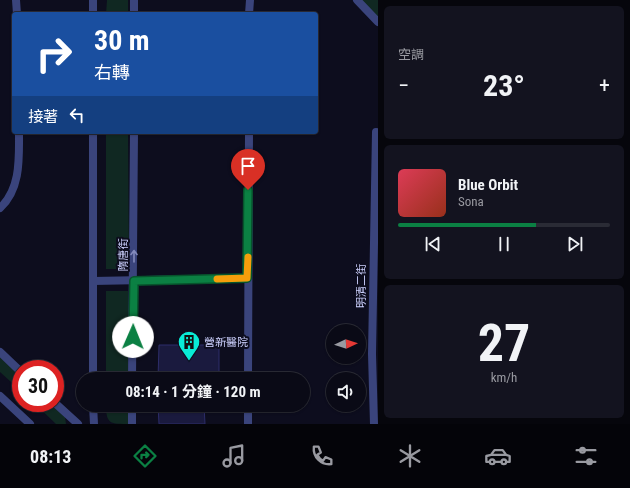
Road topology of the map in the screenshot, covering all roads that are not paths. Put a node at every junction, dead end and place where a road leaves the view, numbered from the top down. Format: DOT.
graph roads {
  1 [pos="16,0"];
  2 [pos="93,0"];
  3 [pos="134,0"];
  4 [pos="250,0"];
  5 [pos="357,0"];
  6 [pos="17,12"];
  7 [pos="93,12"];
  8 [pos="134,12"];
  9 [pos="250,12"];
  10 [pos="378,22"];
  11 [pos="376,132"];
  12 [pos="19,134"];
  13 [pos="93,134"];
  14 [pos="134,134"];
  15 [pos="249,134"];
  16 [pos="0,208"];
  17 [pos="375,244"];
  18 [pos="247,278"];
  19 [pos="92,281"];
  20 [pos="134,281"];
  21 [pos="0,352"];
  22 [pos="12,363"];
  23 [pos="93,372"];
  24 [pos="132,372"];
  25 [pos="248,372"];
  26 [pos="0,396"];
  27 [pos="64,411"];
  28 [pos="94,412"];
  29 [pos="132,412"];
  30 [pos="248,412"];
  31 [pos="30,424"];
  32 [pos="78,424"];
  33 [pos="94,424"];
  34 [pos="132,424"];
  35 [pos="248,424"];
  36 [pos="374,424"];
  1 -- 6 [label="street"];
  2 -- 7 [label="street"];
  3 -- 8 [label="street"];
  4 -- 9 [label="street"];
  5 -- 10 [label="street"];
  11 -- 17 [label="street, 明清二街"];
  12 -- 16 [label="street"];
  13 -- 19 [label="street"];
  20 -- 14 [label="street, 隋唐街, one-way"];
  15 -- 18 [label="street"];
  17 -- 36 [label="street, 明清二街"];
  18 -- 20 [label="street"];
  18 -- 25 [label="street"];
  19 -- 20 [label="street"];
  19 -- 23 [label="street"];
  20 -- 24 [label="street, 隋唐街"];
  21 -- 22 [label="street"];
  26 -- 31 [label="street"];
  27 -- 32 [label="street"];
  28 -- 33 [label="street"];
  29 -- 34 [label="street"];
  30 -- 35 [label="street"];
}
